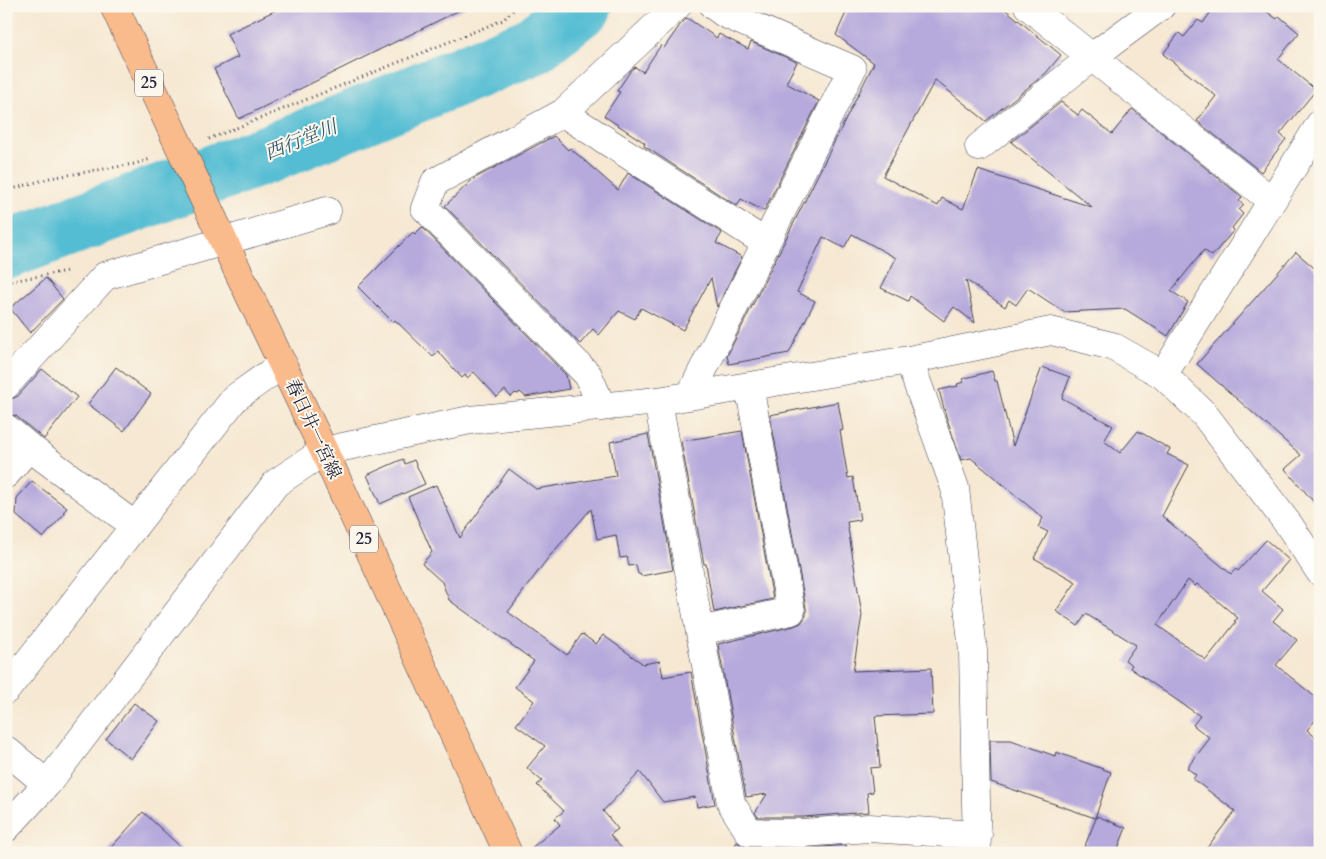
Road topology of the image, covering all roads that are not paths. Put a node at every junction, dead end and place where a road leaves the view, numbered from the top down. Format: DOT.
graph roads {
  1 [pos="114,6"];
  2 [pos="677,6"];
  3 [pos="714,6"];
  4 [pos="1028,6"];
  5 [pos="1161,6"];
  6 [pos="1092,57"];
  7 [pos="563,113"];
  8 [pos="1320,124"];
  9 [pos="978,147"];
  10 [pos="1272,201"];
  11 [pos="327,211"];
  12 [pos="220,235"];
  13 [pos="766,243"];
  14 [pos="909,360"];
  15 [pos="283,364"];
  16 [pos="1163,376"];
  17 [pos="6,385"];
  18 [pos="749,386"];
  19 [pos="690,396"];
  20 [pos="658,401"];
  21 [pos="602,407"];
  22 [pos="6,428"];
  23 [pos="29,447"];
  24 [pos="324,451"];
  25 [pos="6,474"];
  26 [pos="135,526"];
  27 [pos="1320,572"];
  28 [pos="700,631"];
  29 [pos="6,690"];
  30 [pos="6,750"];
  31 [pos="47,784"];
  32 [pos="6,828"];
  33 [pos="977,844"];
  34 [pos="508,853"];
  1 -- 12 [label="main road, 春日井一宮線 / 25"];
  2 -- 7 [label="street"];
  3 -- 13 [label="street"];
  4 -- 6 [label="street"];
  5 -- 6 [label="street"];
  6 -- 9 [label="street"];
  6 -- 10 [label="street"];
  7 -- 13 [label="street"];
  7 -- 21 [label="street"];
  8 -- 10 [label="street"];
  10 -- 16 [label="street"];
  11 -- 12 [label="street"];
  12 -- 15 [label="main road, 春日井一宮線 / 25"];
  12 -- 17 [label="street"];
  13 -- 19 [label="street"];
  14 -- 16 [label="street"];
  14 -- 18 [label="street"];
  14 -- 33 [label="street"];
  15 -- 24 [label="main road, 春日井一宮線 / 25"];
  15 -- 26 [label="street"];
  16 -- 27 [label="street"];
  18 -- 19 [label="street"];
  18 -- 28 [label="street"];
  19 -- 20 [label="street"];
  20 -- 21 [label="street"];
  20 -- 28 [label="street"];
  21 -- 24 [label="street"];
  22 -- 23 [label="street"];
  23 -- 25 [label="street"];
  23 -- 26 [label="street"];
  24 -- 31 [label="street"];
  24 -- 34 [label="main road, 春日井一宮線 / 25"];
  26 -- 29 [label="street"];
  28 -- 33 [label="street"];
  30 -- 31 [label="street"];
  31 -- 32 [label="street"];
}
